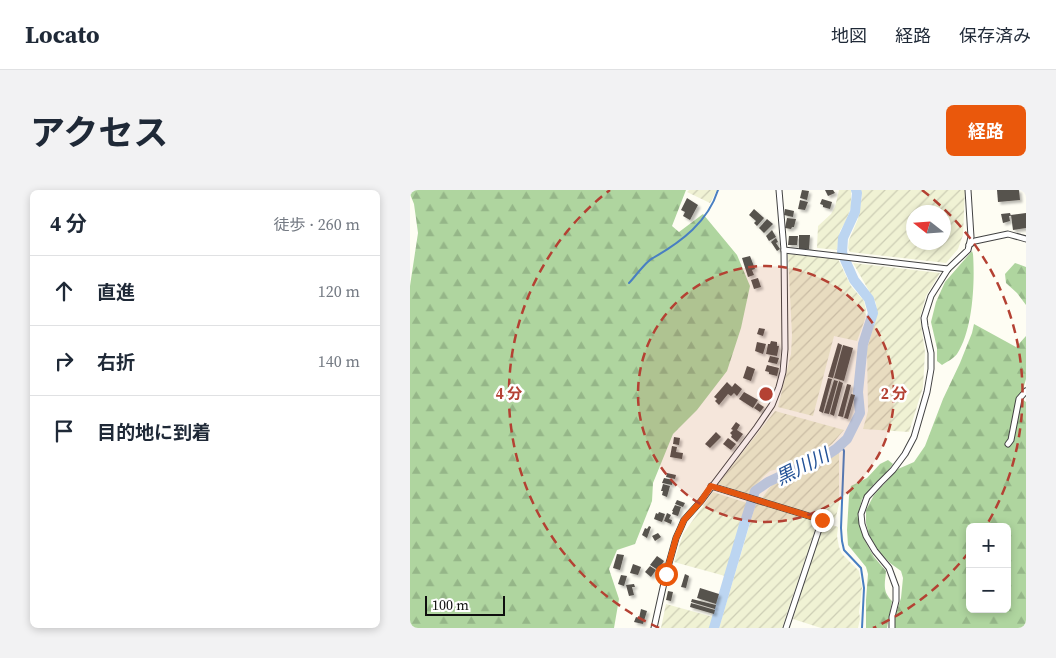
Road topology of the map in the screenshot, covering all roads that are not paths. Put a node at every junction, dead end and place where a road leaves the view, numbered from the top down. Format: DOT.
graph roads {
  1 [pos="779,190"];
  2 [pos="968,190"];
  3 [pos="1026,239"];
  4 [pos="969,245"];
  5 [pos="784,250"];
  6 [pos="948,269"];
  7 [pos="1026,391"];
  8 [pos="1008,444"];
  9 [pos="711,486"];
  10 [pos="654,628"];
  11 [pos="786,628"];
  12 [pos="892,628"];
  1 -- 5 [label="street"];
  2 -- 4 [label="street"];
  3 -- 4 [label="street"];
  4 -- 6 [label="street"];
  5 -- 6 [label="street"];
  5 -- 9 [label="street"];
  6 -- 12 [label="street"];
  7 -- 8 [label="street"];
  9 -- 10 [label="street"];
  9 -- 11 [label="street"];
}
